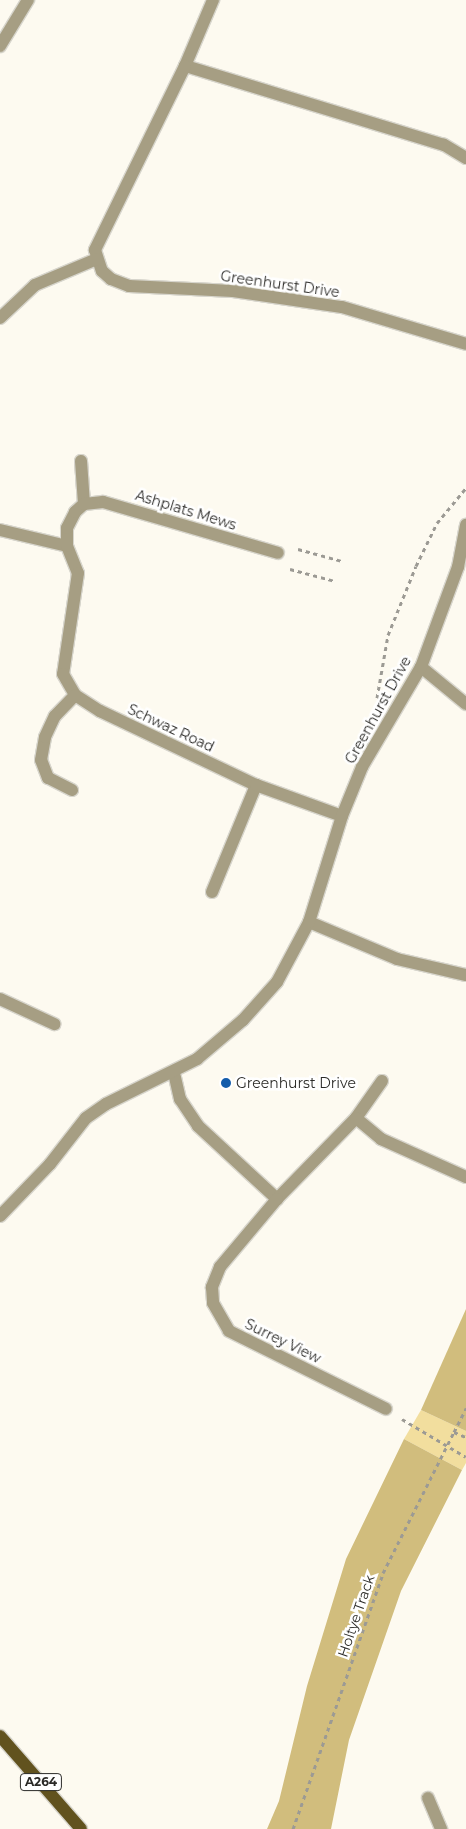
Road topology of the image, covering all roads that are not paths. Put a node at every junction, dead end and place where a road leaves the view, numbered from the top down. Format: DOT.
graph roads {
  1 [pos="28,0"];
  2 [pos="213,0"];
  3 [pos="0,46"];
  4 [pos="185,66"];
  5 [pos="466,158"];
  6 [pos="97,260"];
  7 [pos="0,318"];
  8 [pos="466,344"];
  9 [pos="81,461"];
  10 [pos="84,504"];
  11 [pos="466,525"];
  12 [pos="0,530"];
  13 [pos="67,546"];
  14 [pos="278,554"];
  15 [pos="421,667"];
  16 [pos="75,695"];
  17 [pos="466,704"];
  18 [pos="256,785"];
  19 [pos="72,790"];
  20 [pos="342,816"];
  21 [pos="212,892"];
  22 [pos="309,922"];
  23 [pos="466,975"];
  24 [pos="0,1000"];
  25 [pos="54,1024"];
  26 [pos="174,1073"];
  27 [pos="382,1081"];
  28 [pos="356,1118"];
  29 [pos="466,1177"];
  30 [pos="277,1199"];
  31 [pos="0,1216"];
  32 [pos="386,1409"];
  33 [pos="0,1736"];
  34 [pos="428,1798"];
  35 [pos="81,1829"];
  36 [pos="441,1829"];
  1 -- 3 [label="street"];
  2 -- 4 [label="street"];
  4 -- 5 [label="street"];
  4 -- 6 [label="street"];
  6 -- 7 [label="street"];
  6 -- 8 [label="street, Greenhurst Drive"];
  9 -- 10 [label="street"];
  10 -- 13 [label="street"];
  10 -- 14 [label="street, Ashplats Mews"];
  11 -- 15 [label="street, Greenhurst Drive"];
  12 -- 13 [label="street"];
  13 -- 16 [label="street, Schwaz Road"];
  15 -- 17 [label="street"];
  15 -- 20 [label="street, Greenhurst Drive"];
  16 -- 18 [label="street, Schwaz Road"];
  16 -- 19 [label="street"];
  18 -- 20 [label="street, Schwaz Road"];
  18 -- 21 [label="street"];
  20 -- 22 [label="street, Greenhurst Drive"];
  22 -- 23 [label="street"];
  22 -- 26 [label="street, Greenhurst Drive"];
  24 -- 25 [label="street"];
  26 -- 30 [label="street"];
  26 -- 31 [label="street, Greenhurst Drive"];
  27 -- 28 [label="street, Surrey View"];
  28 -- 29 [label="street"];
  28 -- 30 [label="street, Surrey View"];
  30 -- 32 [label="street, Surrey View"];
  33 -- 35 [label="main road, A264"];
  34 -- 36 [label="street"];
}
